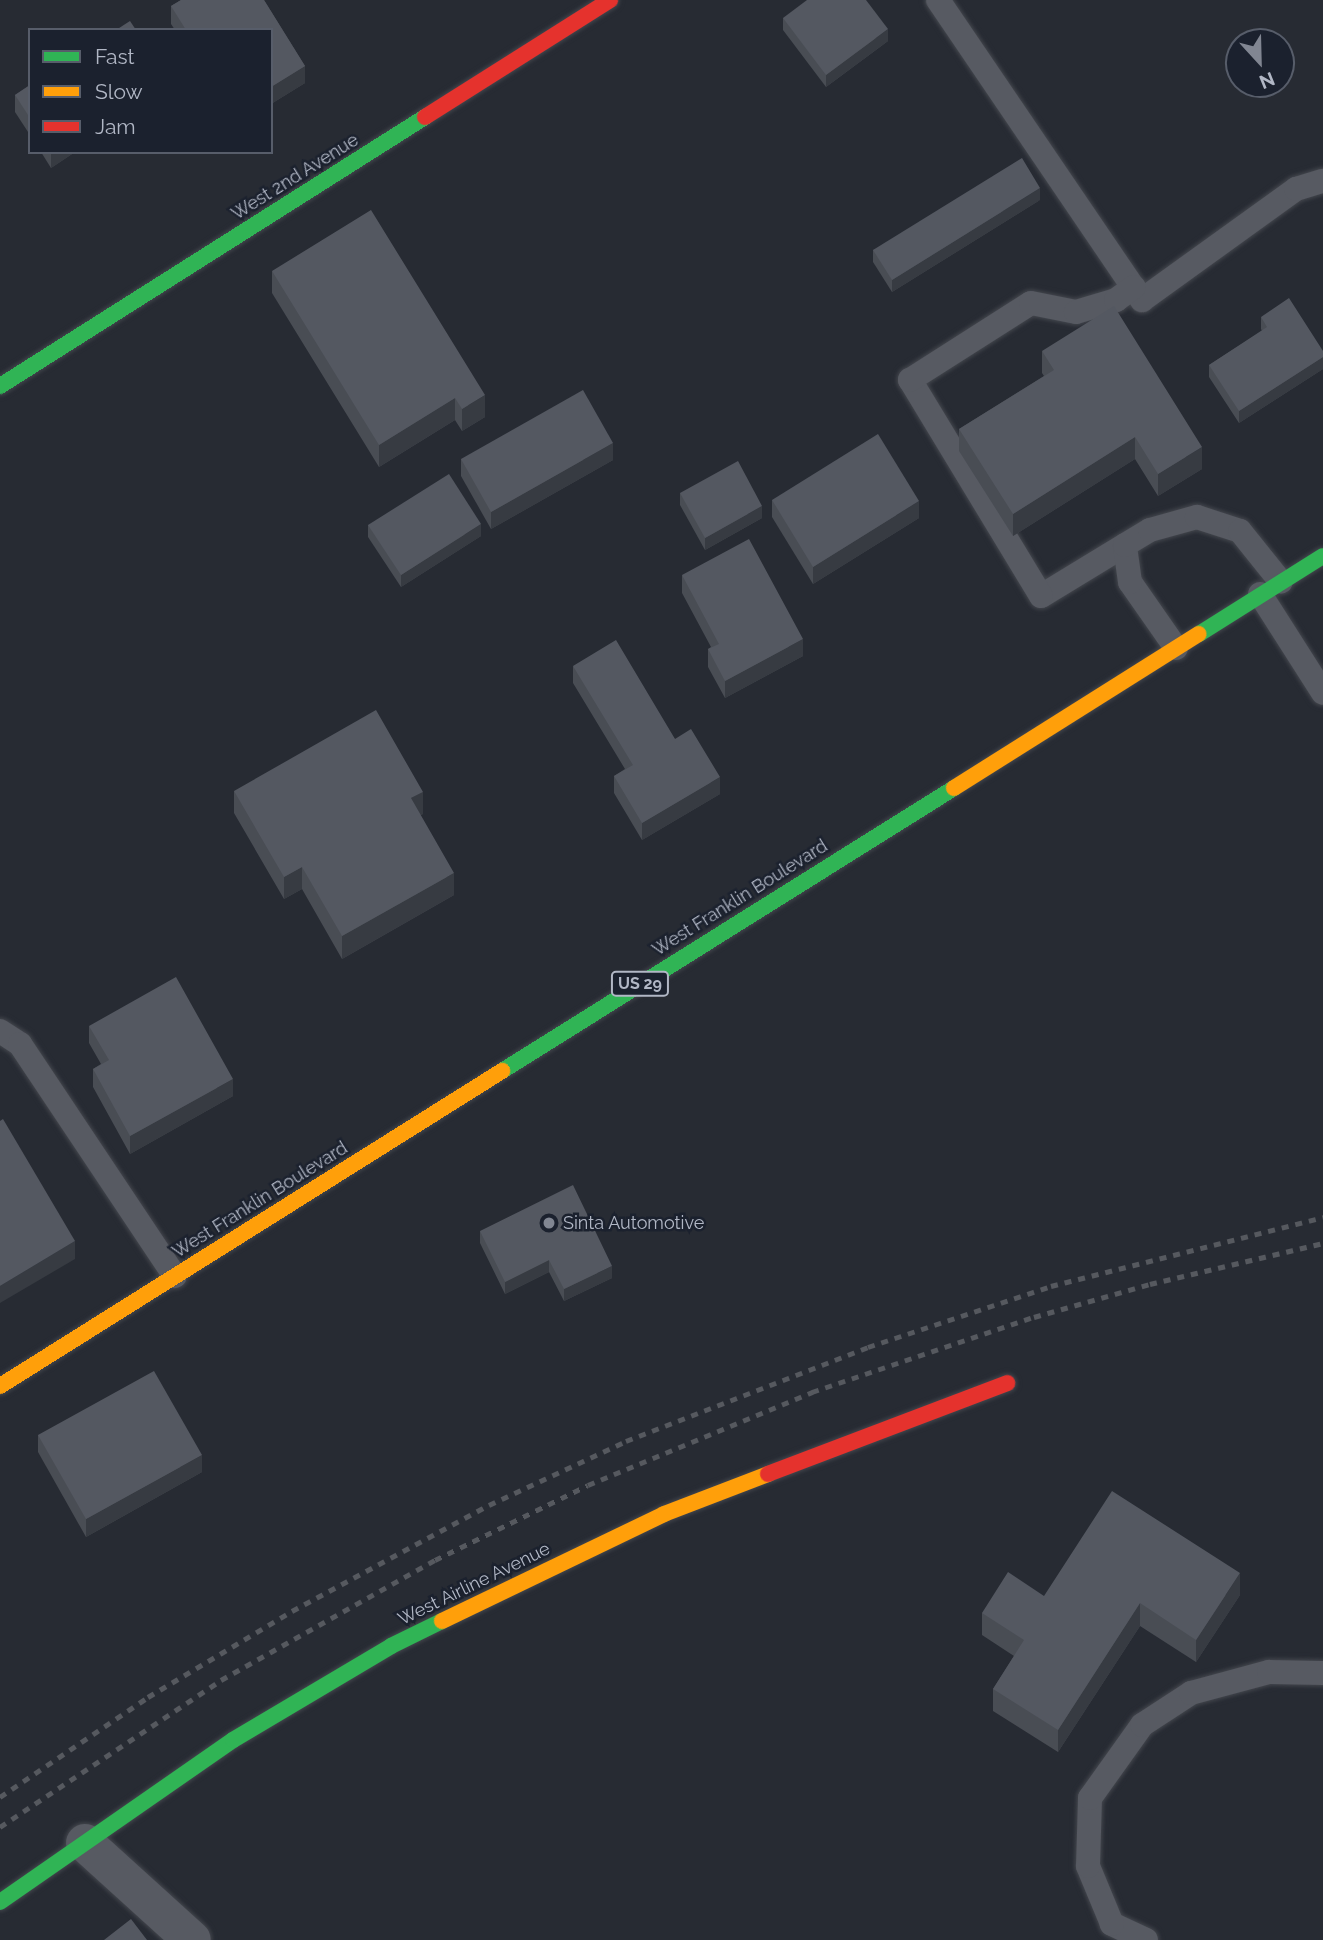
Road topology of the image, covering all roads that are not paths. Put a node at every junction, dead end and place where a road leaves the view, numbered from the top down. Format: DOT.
graph roads {
  1 [pos="610,0"];
  2 [pos="938,0"];
  3 [pos="1323,181"];
  4 [pos="1134,288"];
  5 [pos="0,386"];
  6 [pos="1125,545"];
  7 [pos="1323,555"];
  8 [pos="1270,588"];
  9 [pos="1176,648"];
  10 [pos="1323,693"];
  11 [pos="0,1031"];
  12 [pos="175,1276"];
  13 [pos="1007,1383"];
  14 [pos="0,1386"];
  15 [pos="1323,1673"];
  16 [pos="85,1843"];
  17 [pos="0,1902"];
  18 [pos="191,1940"];
  19 [pos="1146,1940"];
  1 -- 5 [label="street, West 2nd Avenue"];
  2 -- 4 [label="lane"];
  3 -- 4 [label="lane"];
  4 -- 6 [label="lane"];
  6 -- 8 [label="lane"];
  6 -- 9 [label="lane"];
  7 -- 8 [label="street, West Franklin Boulevard / US 29"];
  8 -- 9 [label="street, West Franklin Boulevard / US 29"];
  8 -- 10 [label="lane"];
  9 -- 12 [label="street, West Franklin Boulevard / US 29"];
  11 -- 12 [label="lane"];
  12 -- 14 [label="street, West Franklin Boulevard / US 29"];
  13 -- 16 [label="street, West Airline Avenue"];
  15 -- 19 [label="lane"];
  16 -- 17 [label="street, West Airline Avenue"];
  16 -- 18 [label="street"];
}
